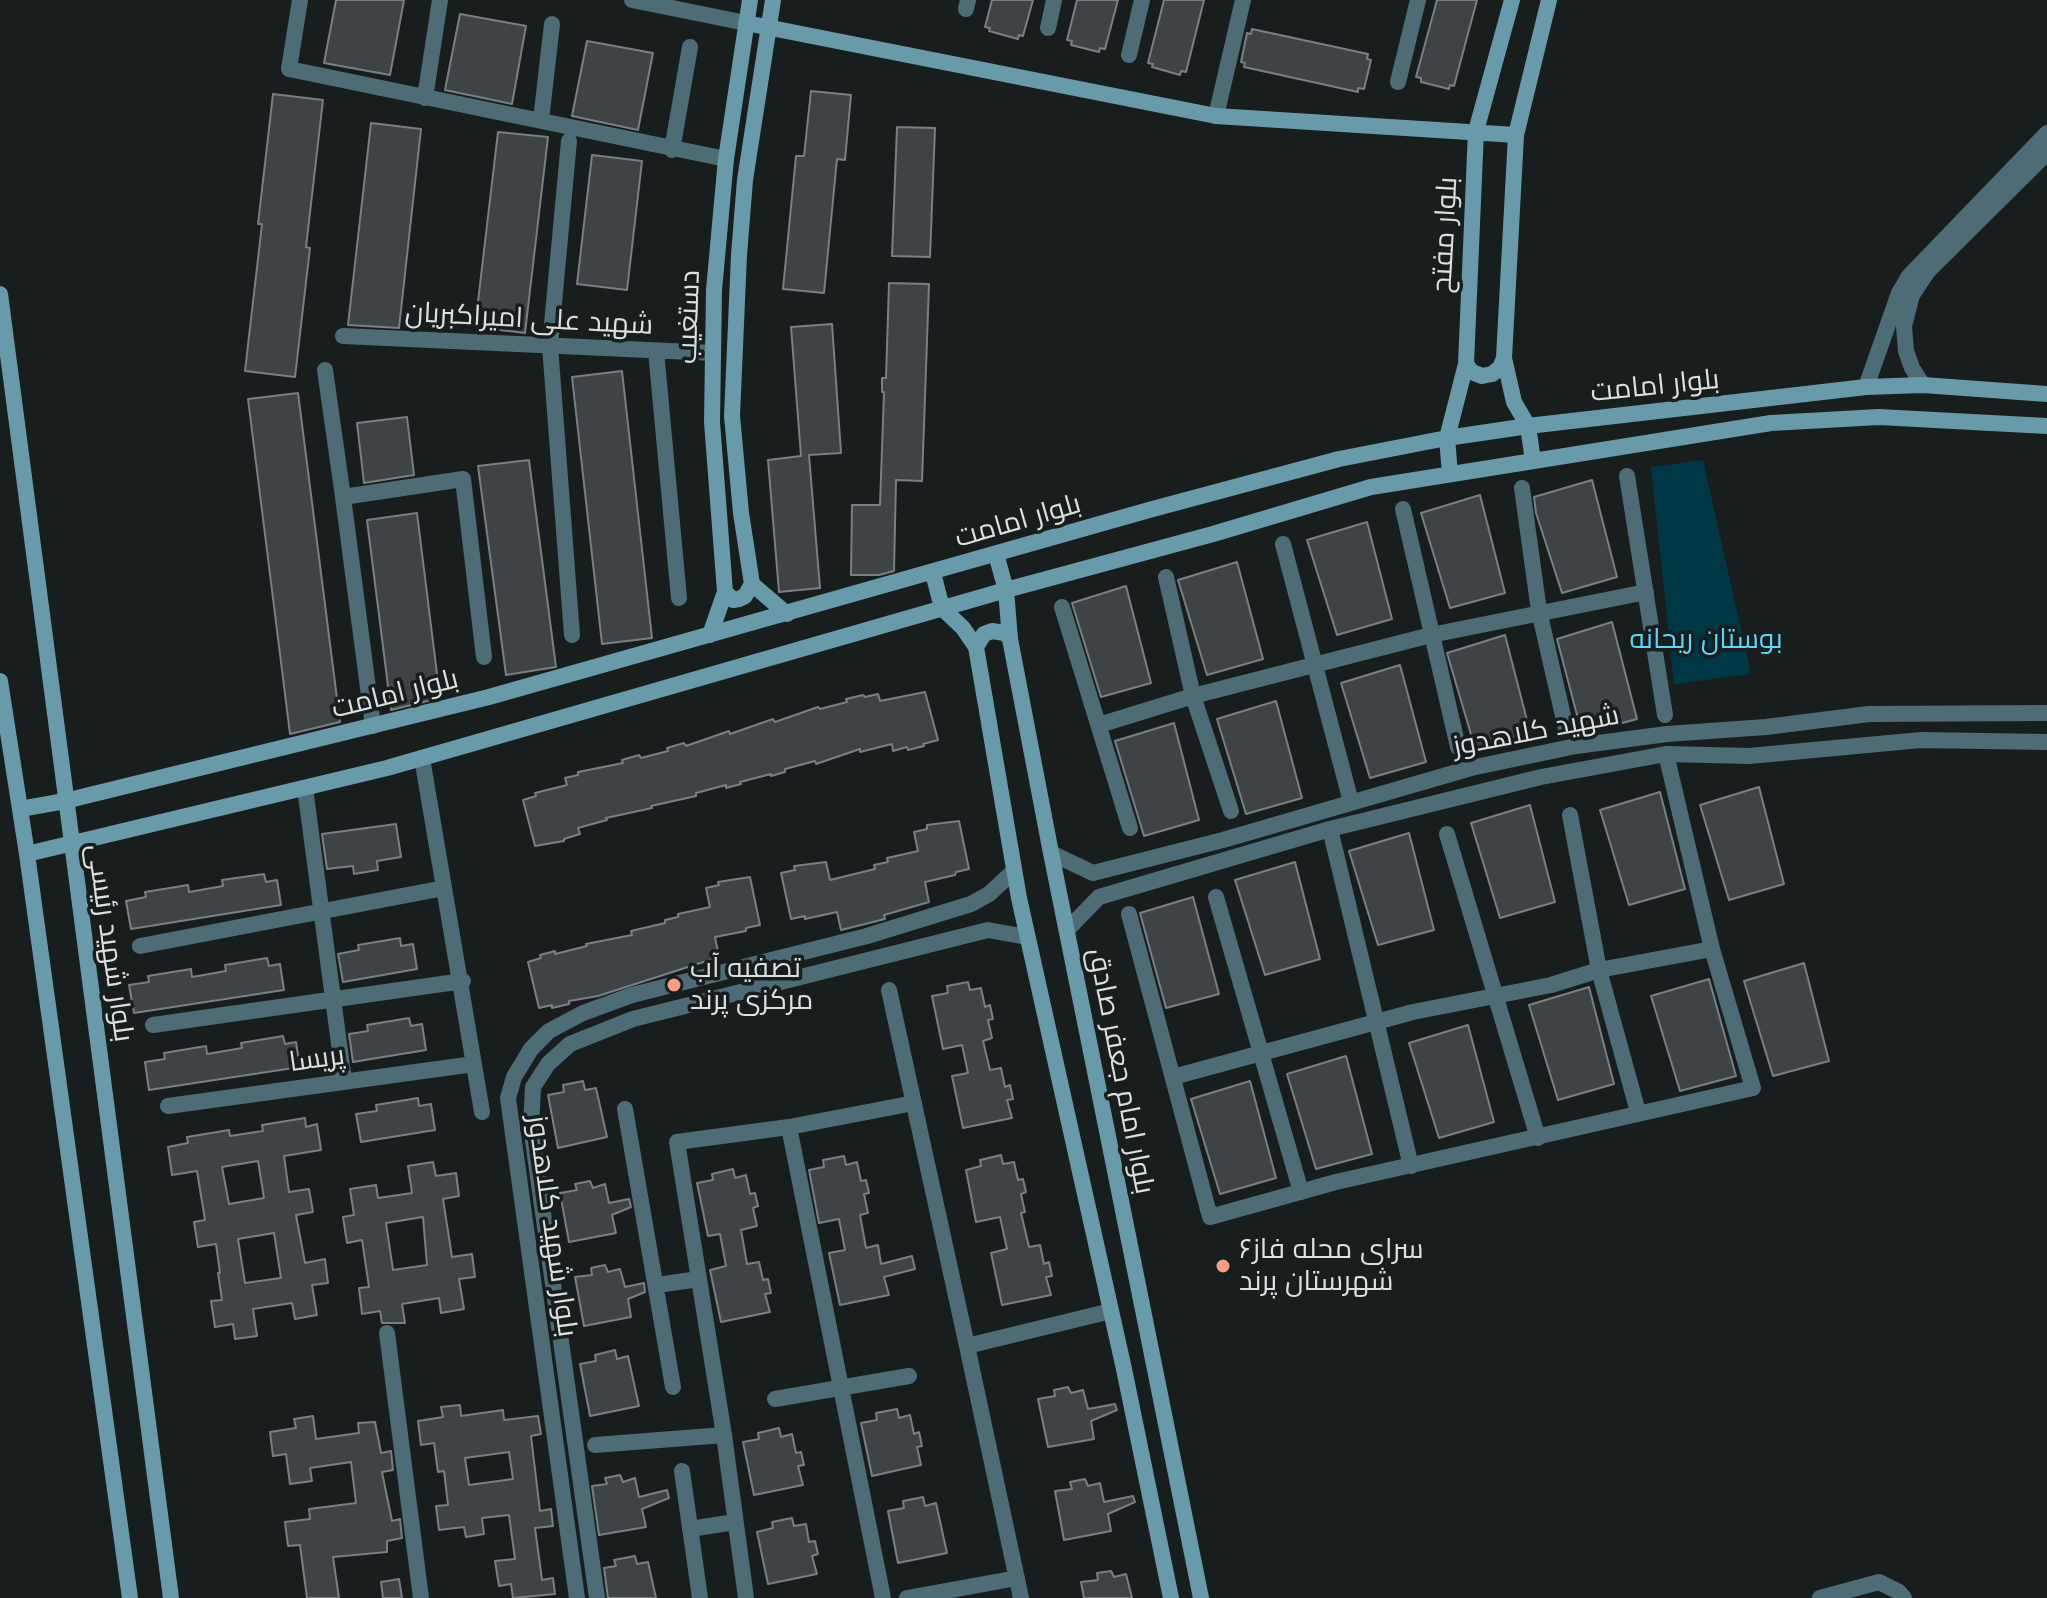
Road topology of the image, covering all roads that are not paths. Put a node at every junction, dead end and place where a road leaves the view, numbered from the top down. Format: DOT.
graph roads {
  1 [pos="300,0"];
  2 [pos="440,0"];
  3 [pos="632,0"];
  4 [pos="750,0"];
  5 [pos="773,0"];
  6 [pos="1054,0"];
  7 [pos="1142,0"];
  8 [pos="1243,0"];
  9 [pos="1418,0"];
  10 [pos="1512,0"];
  11 [pos="1549,0"];
  12 [pos="746,23"];
  13 [pos="552,24"];
  14 [pos="767,26"];
  15 [pos="1048,28"];
  16 [pos="690,47"];
  17 [pos="1129,55"];
  18 [pos="1398,82"];
  19 [pos="425,98"];
  20 [pos="1216,116"];
  21 [pos="541,120"];
  22 [pos="1476,131"];
  23 [pos="2047,133"];
  24 [pos="1516,135"];
  25 [pos="569,141"];
  26 [pos="672,150"];
  27 [pos="2047,153"];
  28 [pos="726,159"];
  29 [pos="0,294"];
  30 [pos="343,336"];
  31 [pos="550,346"];
  32 [pos="656,351"];
  33 [pos="713,353"];
  34 [pos="1504,358"];
  35 [pos="1466,364"];
  36 [pos="325,370"];
  37 [pos="1923,385"];
  38 [pos="1866,387"];
  39 [pos="2047,394"];
  40 [pos="1528,426"];
  41 [pos="2047,426"];
  42 [pos="1447,438"];
  43 [pos="1533,461"];
  44 [pos="1450,474"];
  45 [pos="1627,476"];
  46 [pos="1522,488"];
  47 [pos="343,497"];
  48 [pos="1403,509"];
  49 [pos="1283,544"];
  50 [pos="996,554"];
  51 [pos="933,573"];
  52 [pos="1166,577"];
  53 [pos="752,584"];
  54 [pos="1006,590"];
  55 [pos="725,592"];
  56 [pos="1646,592"];
  57 [pos="679,598"];
  58 [pos="1062,607"];
  59 [pos="942,608"];
  60 [pos="1539,611"];
  61 [pos="787,614"];
  62 [pos="572,635"];
  63 [pos="710,635"];
  64 [pos="1431,635"];
  65 [pos="1010,639"];
  66 [pos="976,647"];
  67 [pos="484,657"];
  68 [pos="1315,664"];
  69 [pos="0,681"];
  70 [pos="1193,696"];
  71 [pos="2047,713"];
  72 [pos="1665,715"];
  73 [pos="1099,725"];
  74 [pos="373,726"];
  75 [pos="1766,727"];
  76 [pos="1566,729"];
  77 [pos="2047,742"];
  78 [pos="1458,747"];
  79 [pos="1666,754"];
  80 [pos="1768,754"];
  81 [pos="422,758"];
  82 [pos="305,788"];
  83 [pos="65,801"];
  84 [pos="1351,802"];
  85 [pos="20,809"];
  86 [pos="1231,811"];
  87 [pos="1570,815"];
  88 [pos="1130,828"];
  89 [pos="1330,829"];
  90 [pos="1447,834"];
  91 [pos="1223,840"];
  92 [pos="70,844"];
  93 [pos="1051,853"];
  94 [pos="27,854"];
  95 [pos="1228,859"];
  96 [pos="1014,871"];
  97 [pos="1093,873"];
  98 [pos="444,888"];
  99 [pos="1099,897"];
  100 [pos="1216,897"];
  101 [pos="322,911"];
  102 [pos="1129,914"];
  103 [pos="1067,930"];
  104 [pos="1027,937"];
  105 [pos="140,946"];
  106 [pos="1712,949"];
  107 [pos="1599,970"];
  108 [pos="462,981"];
  109 [pos="889,990"];
  110 [pos="1495,996"];
  111 [pos="334,1000"];
  112 [pos="1378,1022"];
  113 [pos="153,1025"];
  114 [pos="1261,1054"];
  115 [pos="474,1064"];
  116 [pos="1173,1077"];
  117 [pos="344,1081"];
  118 [pos="914,1103"];
  119 [pos="168,1106"];
  120 [pos="625,1109"];
  121 [pos="482,1112"];
  122 [pos="1638,1112"];
  123 [pos="789,1127"];
  124 [pos="1538,1138"];
  125 [pos="1411,1166"];
  126 [pos="1301,1192"];
  127 [pos="699,1279"];
  128 [pos="657,1285"];
  129 [pos="1111,1311"];
  130 [pos="387,1333"];
  131 [pos="967,1346"];
  132 [pos="909,1376"];
  133 [pos="673,1387"];
  134 [pos="841,1388"];
  135 [pos="775,1399"];
  136 [pos="724,1435"];
  137 [pos="595,1445"];
  138 [pos="682,1471"];
  139 [pos="735,1522"];
  140 [pos="690,1529"];
  141 [pos="1017,1578"];
  142 [pos="130,1598"];
  143 [pos="171,1598"];
  144 [pos="421,1598"];
  145 [pos="577,1598"];
  146 [pos="597,1598"];
  147 [pos="700,1598"];
  148 [pos="746,1598"];
  149 [pos="883,1598"];
  150 [pos="907,1598"];
  151 [pos="1021,1598"];
  152 [pos="1171,1598"];
  153 [pos="1201,1598"];
  154 [pos="1820,1598"];
  155 [pos="1904,1598"];
  1 -- 19 [label="street"];
  2 -- 19 [label="street"];
  3 -- 12 [label="street"];
  4 -- 12 [label="street, دستغیب"];
  5 -- 14 [label="street, دستغیب"];
  6 -- 15 [label="street"];
  7 -- 17 [label="street"];
  8 -- 20 [label="street"];
  9 -- 18 [label="street"];
  10 -- 22 [label="street, بلوار مفتح"];
  11 -- 24 [label="street"];
  12 -- 14 [label="street"];
  12 -- 28 [label="street, دستغیب"];
  13 -- 21 [label="street"];
  14 -- 20 [label="street"];
  14 -- 53 [label="street, دستغیب"];
  16 -- 26 [label="street"];
  19 -- 21 [label="street"];
  20 -- 22 [label="street"];
  21 -- 26 [label="street"];
  22 -- 24 [label="street"];
  22 -- 35 [label="street, بلوار مفتح"];
  23 -- 38 [label="street"];
  24 -- 34 [label="street"];
  25 -- 31 [label="street"];
  26 -- 28 [label="street"];
  27 -- 37 [label="street"];
  28 -- 33 [label="street, دستغیب"];
  29 -- 83 [label="street, بلوار شهید رئیسی"];
  30 -- 31 [label="street, شهید علی امیراکبریان"];
  31 -- 32 [label="street, شهید علی امیراکبریان"];
  31 -- 62 [label="street"];
  32 -- 33 [label="street, شهید علی امیراکبریان"];
  32 -- 57 [label="street"];
  33 -- 55 [label="street, دستغیب"];
  34 -- 35 [label="street"];
  34 -- 40 [label="street"];
  35 -- 42 [label="street, بلوار مفتح"];
  36 -- 47 [label="street"];
  37 -- 38 [label="street, بلوار امامت"];
  37 -- 39 [label="street, بلوار امامت"];
  38 -- 40 [label="street, بلوار امامت"];
  40 -- 42 [label="street, بلوار امامت"];
  40 -- 43 [label="street"];
  41 -- 43 [label="street, بلوار امامت"];
  42 -- 44 [label="street, بلوار مفتح"];
  42 -- 50 [label="street, بلوار امامت"];
  43 -- 44 [label="street, بلوار امامت"];
  44 -- 54 [label="street, بلوار امامت"];
  45 -- 56 [label="street"];
  46 -- 60 [label="street"];
  47 -- 67 [label="street"];
  47 -- 74 [label="street"];
  48 -- 64 [label="street"];
  49 -- 68 [label="street"];
  50 -- 51 [label="street, بلوار امامت"];
  50 -- 54 [label="street, بلوار امام جعفر صادق"];
  51 -- 59 [label="street, بلوار امام جعفر صادق"];
  51 -- 61 [label="street, بلوار امامت"];
  52 -- 70 [label="street"];
  53 -- 55 [label="street"];
  53 -- 61 [label="street"];
  54 -- 59 [label="street, بلوار امامت"];
  54 -- 65 [label="street, بلوار امام جعفر صادق"];
  55 -- 63 [label="street, دستغیب"];
  56 -- 60 [label="street"];
  56 -- 72 [label="street"];
  58 -- 73 [label="street"];
  59 -- 66 [label="street, بلوار امام جعفر صادق"];
  59 -- 81 [label="street, بلوار امامت"];
  60 -- 64 [label="street"];
  60 -- 76 [label="street"];
  61 -- 63 [label="street, بلوار امامت"];
  63 -- 74 [label="street, بلوار امامت"];
  64 -- 68 [label="street"];
  64 -- 78 [label="street"];
  65 -- 66 [label="street"];
  65 -- 93 [label="street, بلوار امام جعفر صادق"];
  66 -- 96 [label="street, بلوار امام جعفر صادق"];
  68 -- 70 [label="street"];
  68 -- 84 [label="street"];
  69 -- 85 [label="street"];
  70 -- 73 [label="street"];
  70 -- 86 [label="street"];
  71 -- 75 [label="street, شهید کلاهدوز"];
  73 -- 88 [label="street"];
  74 -- 83 [label="street, بلوار امامت"];
  75 -- 80 [label="street"];
  75 -- 84 [label="street, شهید کلاهدوز"];
  77 -- 80 [label="street, شهید کلاهدوز"];
  79 -- 80 [label="street, شهید کلاهدوز"];
  79 -- 89 [label="street, شهید کلاهدوز"];
  79 -- 106 [label="street"];
  81 -- 82 [label="street, بلوار امامت"];
  81 -- 98 [label="street"];
  82 -- 92 [label="street, بلوار امامت"];
  82 -- 101 [label="street"];
  83 -- 85 [label="street, بلوار امامت"];
  83 -- 92 [label="street, بلوار شهید رئیسی"];
  84 -- 91 [label="street, شهید کلاهدوز"];
  85 -- 94 [label="street"];
  87 -- 107 [label="street"];
  89 -- 95 [label="street, شهید کلاهدوز"];
  89 -- 112 [label="street"];
  90 -- 110 [label="street"];
  91 -- 95 [label="street"];
  91 -- 97 [label="street, شهید کلاهدوز"];
  92 -- 94 [label="street, بلوار امامت"];
  92 -- 143 [label="street, بلوار شهید رئیسی"];
  93 -- 97 [label="street"];
  93 -- 103 [label="street, بلوار امام جعفر صادق"];
  94 -- 142 [label="street"];
  95 -- 99 [label="street, شهید کلاهدوز"];
  96 -- 104 [label="street, بلوار امام جعفر صادق"];
  96 -- 145 [label="street, بلوار شهید کلاهدوز"];
  97 -- 99 [label="street"];
  98 -- 101 [label="street"];
  98 -- 108 [label="street"];
  99 -- 103 [label="street, شهید کلاهدوز"];
  100 -- 114 [label="street"];
  101 -- 105 [label="street"];
  101 -- 111 [label="street"];
  102 -- 116 [label="street"];
  103 -- 153 [label="street, بلوار امام جعفر صادق"];
  104 -- 129 [label="street, بلوار امام جعفر صادق"];
  104 -- 146 [label="street, بلوار شهید کلاهدوز"];
  106 -- 107 [label="street"];
  106 -- 122 [label="street"];
  107 -- 110 [label="street"];
  107 -- 122 [label="street"];
  108 -- 111 [label="street"];
  108 -- 115 [label="street"];
  109 -- 118 [label="street"];
  110 -- 112 [label="street"];
  110 -- 124 [label="street"];
  111 -- 113 [label="street"];
  111 -- 117 [label="street"];
  112 -- 114 [label="street"];
  112 -- 125 [label="street"];
  114 -- 116 [label="street"];
  114 -- 126 [label="street"];
  115 -- 117 [label="street, پریسا"];
  115 -- 121 [label="street"];
  116 -- 126 [label="street"];
  117 -- 119 [label="street, پریسا"];
  118 -- 123 [label="street"];
  118 -- 131 [label="street"];
  120 -- 128 [label="street"];
  122 -- 124 [label="street"];
  123 -- 127 [label="street"];
  123 -- 134 [label="street"];
  124 -- 125 [label="street"];
  125 -- 126 [label="street"];
  127 -- 128 [label="street"];
  127 -- 136 [label="street"];
  128 -- 133 [label="street"];
  129 -- 131 [label="street"];
  129 -- 152 [label="street, بلوار امام جعفر صادق"];
  130 -- 144 [label="street"];
  131 -- 141 [label="street"];
  132 -- 134 [label="street"];
  134 -- 135 [label="street"];
  134 -- 149 [label="street"];
  136 -- 137 [label="street"];
  136 -- 139 [label="street"];
  138 -- 140 [label="street"];
  139 -- 140 [label="street"];
  139 -- 148 [label="street"];
  140 -- 147 [label="street"];
  141 -- 150 [label="street"];
  141 -- 151 [label="street"];
  154 -- 155 [label="street"];
}
